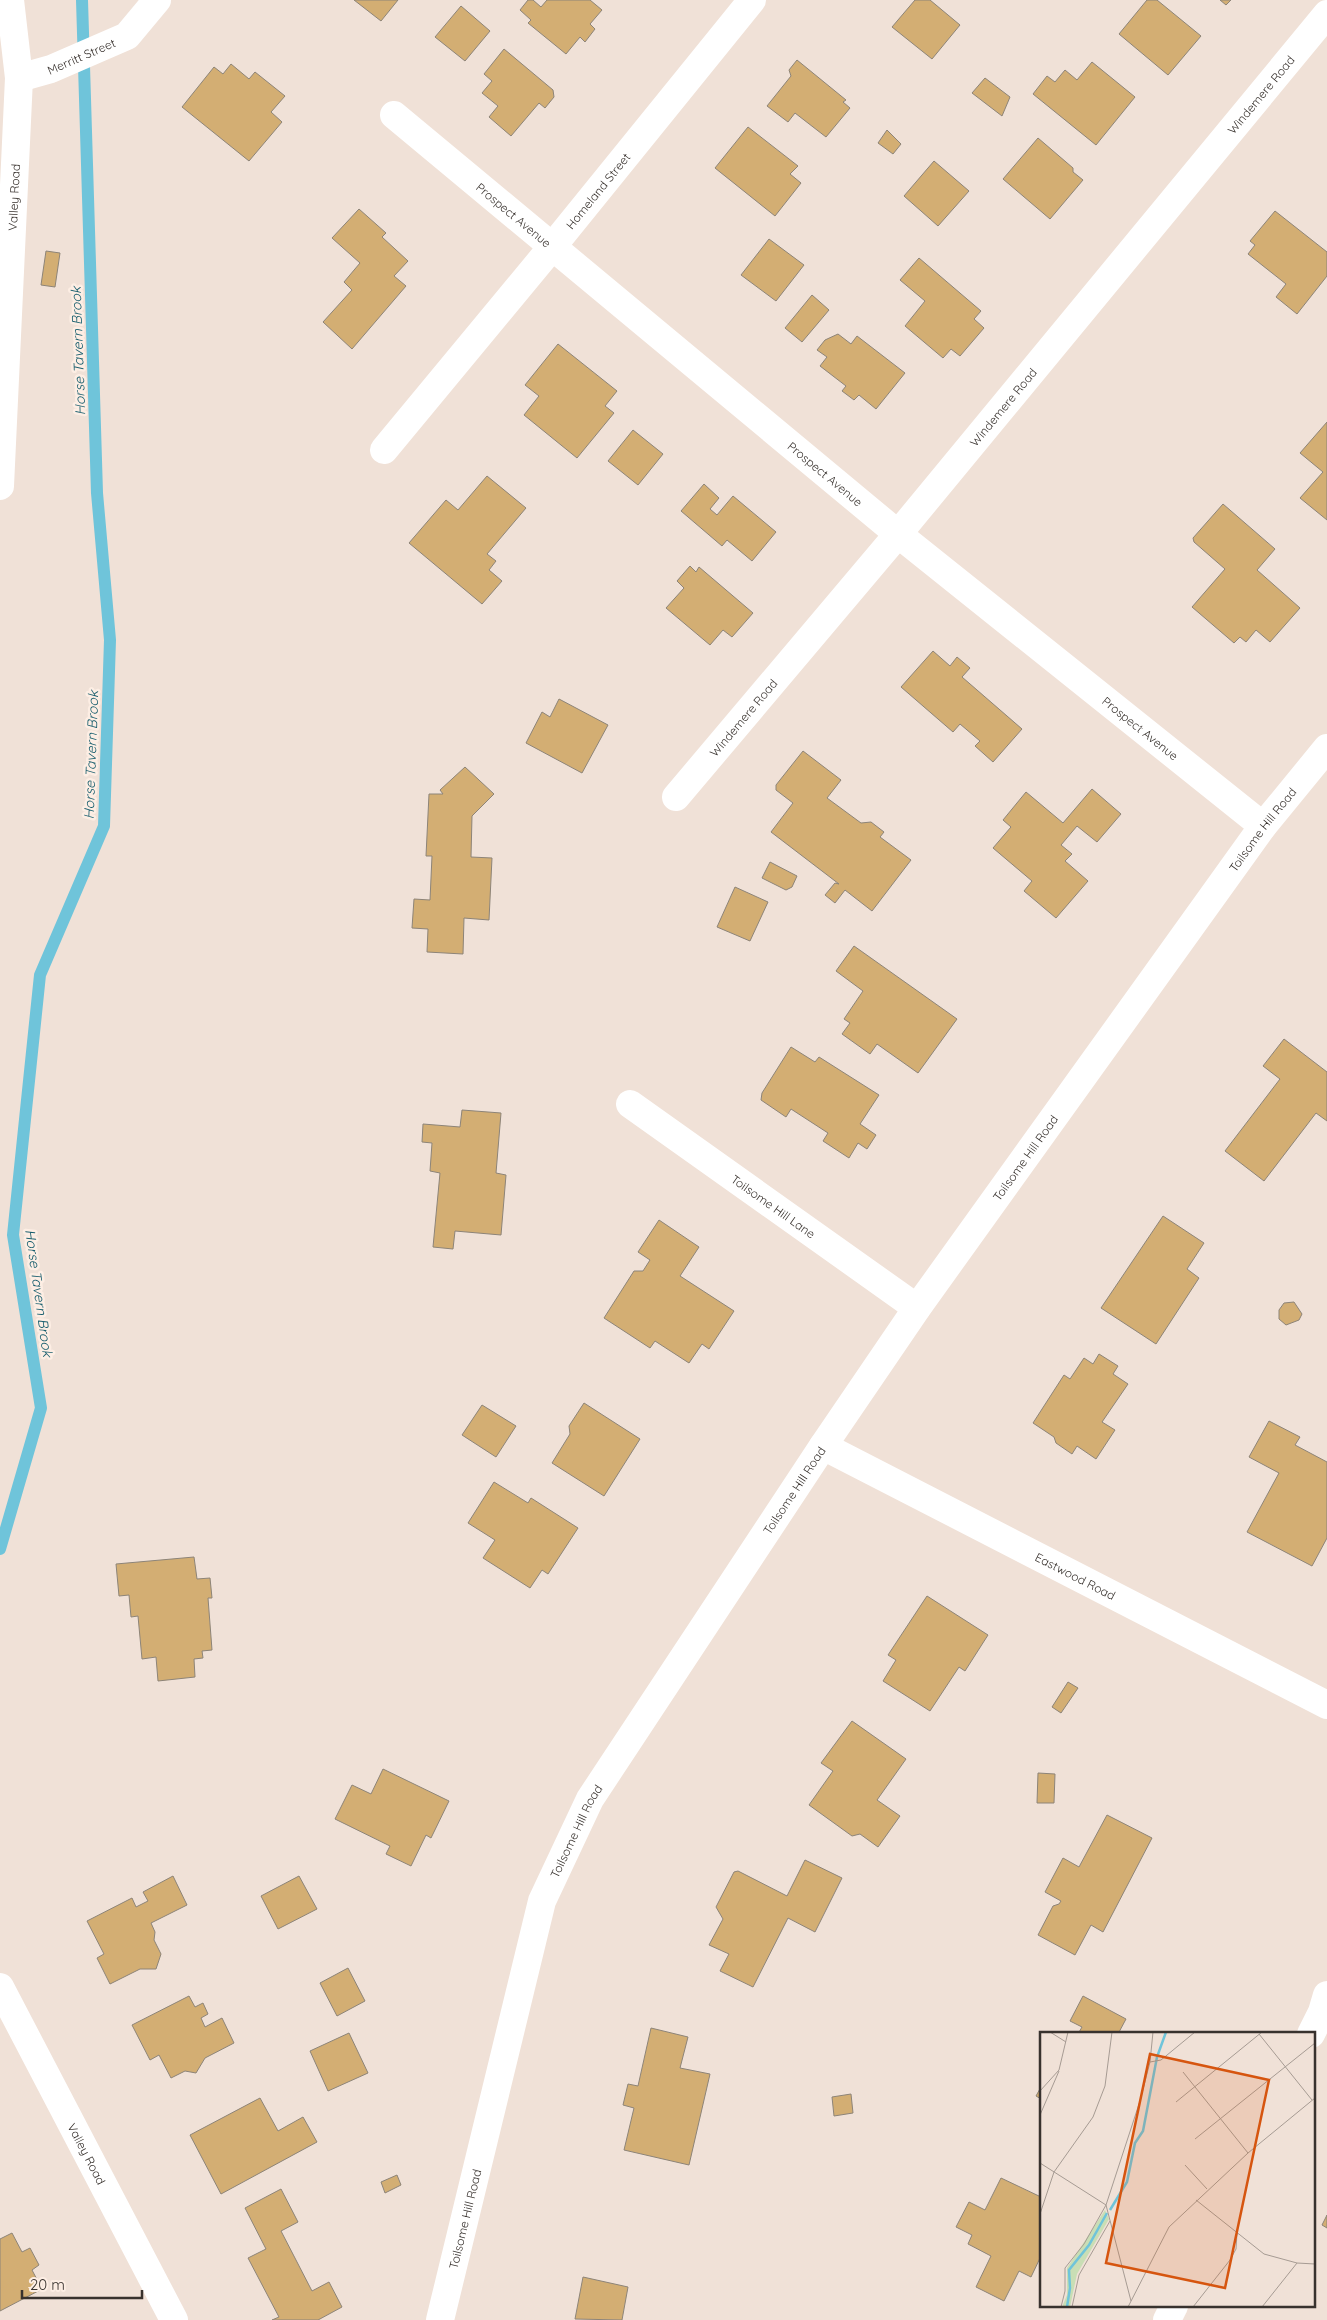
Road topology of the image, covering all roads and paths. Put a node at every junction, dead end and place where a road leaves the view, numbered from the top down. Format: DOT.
graph roads {
  1 [pos="10,0"];
  2 [pos="157,0"];
  3 [pos="752,0"];
  4 [pos="1327,14"];
  5 [pos="19,78"];
  6 [pos="394,116"];
  7 [pos="552,247"];
  8 [pos="384,450"];
  9 [pos="0,486"];
  10 [pos="898,534"];
  11 [pos="1327,748"];
  12 [pos="676,797"];
  13 [pos="1263,826"];
  14 [pos="630,1104"];
  15 [pos="917,1308"];
  16 [pos="823,1446"];
  17 [pos="1327,1705"];
  18 [pos="0,1987"];
  19 [pos="1327,1995"];
  20 [pos="1312,2032"];
  21 [pos="1173,2308"];
  22 [pos="174,2320"];
  23 [pos="440,2320"];
  24 [pos="1167,2320"];
  1 -- 5 [label="street, Valley Road"];
  2 -- 5 [label="street, Merritt Street"];
  3 -- 7 [label="street, Homeland Street"];
  4 -- 10 [label="street, Windemere Road"];
  5 -- 9 [label="street, Valley Road"];
  6 -- 7 [label="street, Prospect Avenue"];
  7 -- 8 [label="street, Homeland Street"];
  7 -- 10 [label="street, Prospect Avenue"];
  10 -- 12 [label="street, Windemere Road"];
  10 -- 13 [label="street, Prospect Avenue"];
  11 -- 13 [label="street, Toilsome Hill Road"];
  13 -- 15 [label="street, Toilsome Hill Road"];
  14 -- 15 [label="street, Toilsome Hill Lane"];
  15 -- 16 [label="street, Toilsome Hill Road"];
  16 -- 17 [label="street, Eastwood Road"];
  16 -- 23 [label="street, Toilsome Hill Road"];
  18 -- 22 [label="street, Valley Road"];
  19 -- 20 [label="street"];
  21 -- 24 [label="street"];
}
